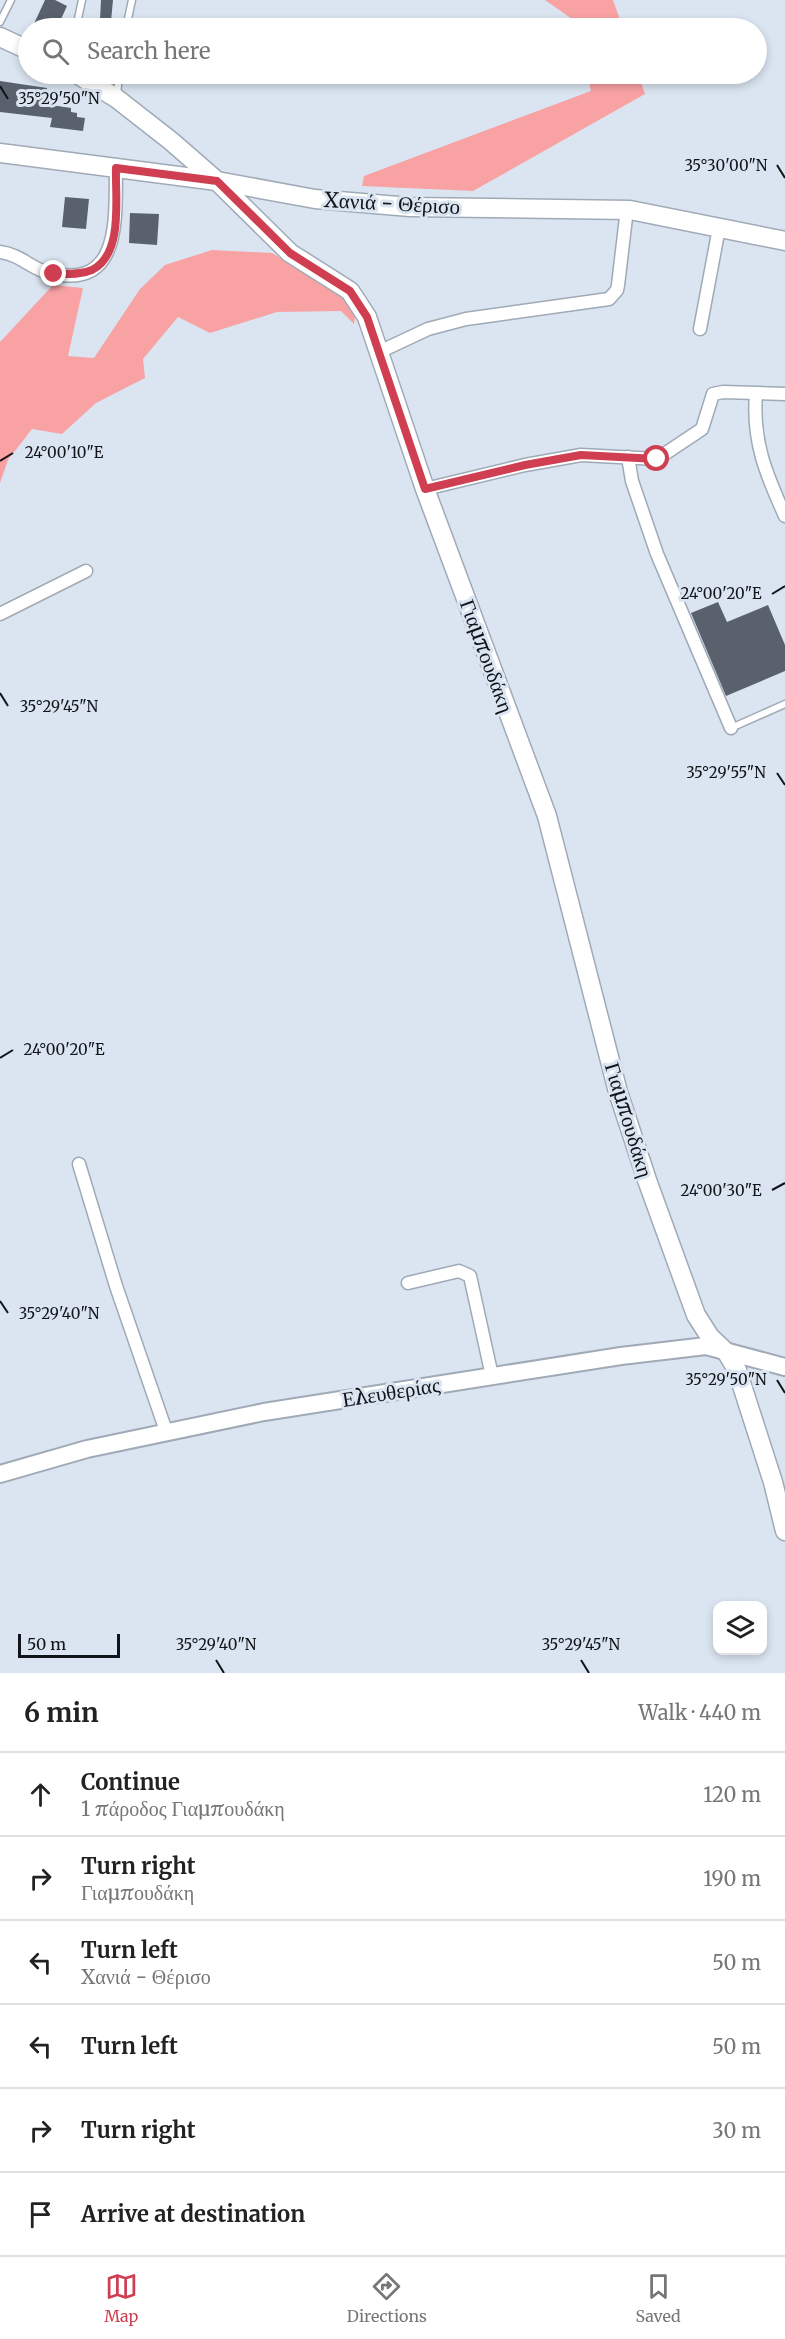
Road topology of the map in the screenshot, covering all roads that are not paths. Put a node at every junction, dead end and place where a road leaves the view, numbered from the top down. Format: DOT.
graph roads {
  1 [pos="11,0"];
  2 [pos="82,0"];
  3 [pos="132,0"];
  4 [pos="78,18"];
  5 [pos="128,18"];
  6 [pos="0,22"];
  7 [pos="0,37"];
  8 [pos="18,45"];
  9 [pos="94,84"];
  10 [pos="118,84"];
  11 [pos="117,98"];
  12 [pos="0,153"];
  13 [pos="116,168"];
  14 [pos="217,181"];
  15 [pos="627,209"];
  16 [pos="719,228"];
  17 [pos="785,241"];
  18 [pos="0,252"];
  19 [pos="700,329"];
  20 [pos="378,352"];
  21 [pos="756,394"];
  22 [pos="785,394"];
  23 [pos="628,457"];
  24 [pos="425,489"];
  25 [pos="785,516"];
  26 [pos="86,572"];
  27 [pos="0,614"];
  28 [pos="785,704"];
  29 [pos="731,728"];
  30 [pos="79,1164"];
  31 [pos="408,1283"];
  32 [pos="727,1353"];
  33 [pos="785,1367"];
  34 [pos="492,1376"];
  35 [pos="166,1431"];
  36 [pos="0,1474"];
  37 [pos="785,1531"];
  1 -- 6 [label="lane"];
  2 -- 4 [label="lane"];
  3 -- 5 [label="lane"];
  7 -- 8 [label="main road"];
  9 -- 11 [label="main road, Γιαμπουδάκη"];
  10 -- 11 [label="lane"];
  11 -- 14 [label="main road, Γιαμπουδάκη"];
  12 -- 13 [label="main road, Χανιά - Θέρισο"];
  13 -- 14 [label="main road, Χανιά - Θέρισο"];
  13 -- 18 [label="street"];
  14 -- 15 [label="main road, Χανιά - Θέρισο"];
  14 -- 20 [label="main road, Γιαμπουδάκη"];
  15 -- 16 [label="main road, Χανιά - Θέρισο"];
  15 -- 20 [label="street"];
  16 -- 17 [label="main road, Χανιά - Θέρισο"];
  16 -- 19 [label="street"];
  20 -- 24 [label="main road, Γιαμπουδάκη"];
  21 -- 22 [label="street"];
  21 -- 23 [label="street"];
  21 -- 25 [label="street"];
  23 -- 24 [label="street"];
  23 -- 29 [label="street"];
  24 -- 32 [label="main road, Γιαμπουδάκη"];
  26 -- 27 [label="street"];
  28 -- 29 [label="lane"];
  30 -- 35 [label="street"];
  31 -- 34 [label="street"];
  32 -- 33 [label="street, Ελευθερίας"];
  32 -- 34 [label="street, Ελευθερίας"];
  32 -- 37 [label="main road, Γιαμπουδάκη"];
  34 -- 35 [label="street, Ελευθερίας"];
  35 -- 36 [label="street, Ελευθερίας"];
}
